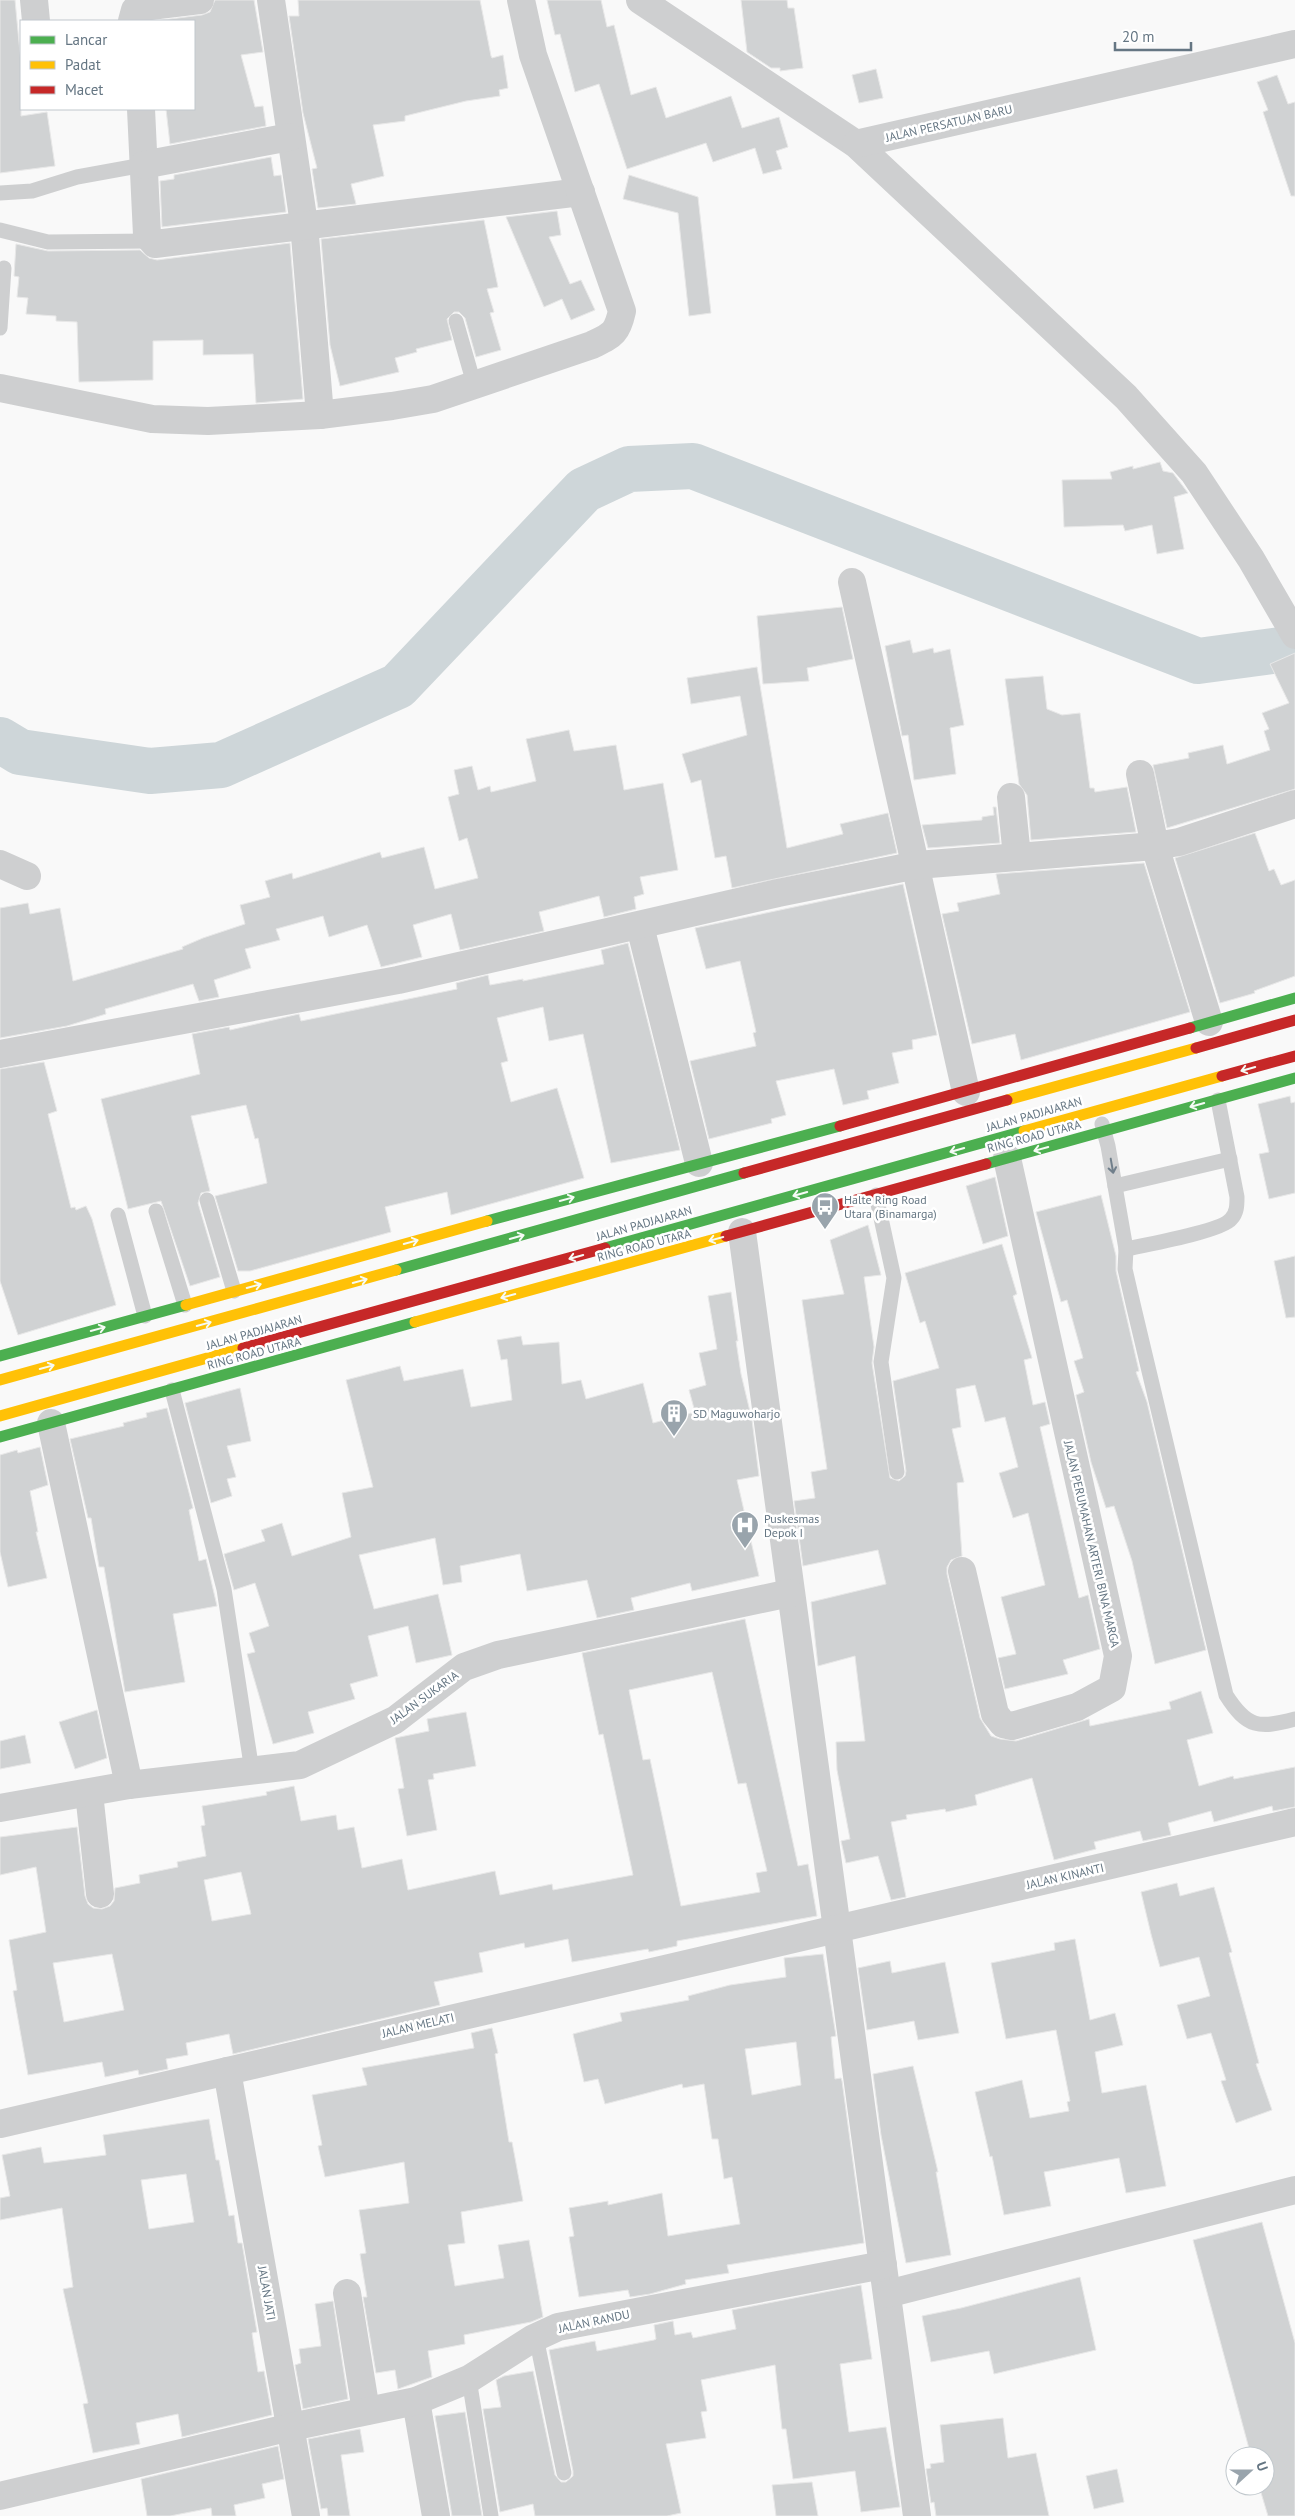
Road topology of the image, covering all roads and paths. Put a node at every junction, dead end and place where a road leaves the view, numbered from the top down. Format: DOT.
graph roads {
  1 [pos="34,0"];
  2 [pos="200,0"];
  3 [pos="271,0"];
  4 [pos="521,0"];
  5 [pos="640,0"];
  6 [pos="36,20"];
  7 [pos="132,20"];
  8 [pos="1295,44"];
  9 [pos="141,110"];
  10 [pos="290,137"];
  11 [pos="856,144"];
  12 [pos="142,165"];
  13 [pos="581,192"];
  14 [pos="0,193"];
  15 [pos="304,224"];
  16 [pos="0,230"];
  17 [pos="150,240"];
  18 [pos="4,268"];
  19 [pos="456,321"];
  20 [pos="0,328"];
  21 [pos="474,384"];
  22 [pos="0,388"];
  23 [pos="320,415"];
  24 [pos="852,582"];
  25 [pos="1295,635"];
  26 [pos="1140,774"];
  27 [pos="1011,797"];
  28 [pos="1295,804"];
  29 [pos="1154,846"];
  30 [pos="1017,857"];
  31 [pos="0,864"];
  32 [pos="917,865"];
  33 [pos="27,876"];
  34 [pos="640,926"];
  35 [pos="1295,998"];
  36 [pos="1295,1020"];
  37 [pos="1209,1022"];
  38 [pos="0,1054"];
  39 [pos="1295,1056"];
  40 [pos="1295,1078"];
  41 [pos="966,1092"];
  42 [pos="1218,1100"];
  43 [pos="1098,1111"];
  44 [pos="1104,1131"];
  45 [pos="1007,1158"];
  46 [pos="1230,1159"];
  47 [pos="698,1163"];
  48 [pos="1115,1186"];
  49 [pos="876,1195"];
  50 [pos="207,1200"];
  51 [pos="156,1211"];
  52 [pos="118,1215"];
  53 [pos="469,1226"];
  54 [pos="742,1232"];
  55 [pos="475,1249"];
  56 [pos="602,1249"];
  57 [pos="1126,1249"];
  58 [pos="606,1269"];
  59 [pos="234,1291"];
  60 [pos="185,1305"];
  61 [pos="145,1316"];
  62 [pos="0,1356"];
  63 [pos="0,1380"];
  64 [pos="172,1390"];
  65 [pos="0,1416"];
  66 [pos="51,1423"];
  67 [pos="0,1437"];
  68 [pos="897,1472"];
  69 [pos="962,1571"];
  70 [pos="790,1593"];
  71 [pos="1295,1719"];
  72 [pos="252,1771"];
  73 [pos="129,1784"];
  74 [pos="89,1792"];
  75 [pos="0,1808"];
  76 [pos="1295,1822"];
  77 [pos="100,1894"];
  78 [pos="836,1930"];
  79 [pos="228,2071"];
  80 [pos="0,2124"];
  81 [pos="1295,2190"];
  82 [pos="883,2265"];
  83 [pos="348,2293"];
  84 [pos="887,2294"];
  85 [pos="536,2337"];
  86 [pos="469,2379"];
  87 [pos="416,2401"];
  88 [pos="366,2411"];
  89 [pos="291,2427"];
  90 [pos="564,2472"];
  91 [pos="0,2496"];
  92 [pos="306,2516"];
  93 [pos="436,2516"];
  94 [pos="491,2516"];
  95 [pos="917,2516"];
  1 -- 6 [label="street"];
  2 -- 7 [label="street"];
  3 -- 10 [label="street"];
  4 -- 13 [label="street"];
  5 -- 11 [label="street"];
  8 -- 11 [label="street, JALAN PERSATUAN BARU"];
  9 -- 12 [label="street"];
  10 -- 12 [label="street"];
  10 -- 15 [label="street"];
  11 -- 25 [label="street"];
  12 -- 14 [label="lane"];
  12 -- 17 [label="street"];
  13 -- 15 [label="street"];
  13 -- 21 [label="street"];
  15 -- 17 [label="street"];
  15 -- 23 [label="street"];
  16 -- 17 [label="lane"];
  18 -- 20 [label="lane"];
  19 -- 21 [label="lane"];
  21 -- 23 [label="street"];
  22 -- 23 [label="street"];
  24 -- 32 [label="street"];
  26 -- 29 [label="street"];
  27 -- 30 [label="street"];
  28 -- 29 [label="street"];
  29 -- 30 [label="street"];
  29 -- 37 [label="street"];
  30 -- 32 [label="street"];
  31 -- 33 [label="street"];
  32 -- 34 [label="street"];
  32 -- 41 [label="street"];
  34 -- 38 [label="street"];
  34 -- 47 [label="street"];
  35 -- 37 [label="main road"];
  55 -- 36 [label="main road, JALAN PADJAJARAN, one-way"];
  37 -- 41 [label="main road"];
  39 -- 43 [label="main road, JALAN PADJAJARAN, one-way"];
  40 -- 42 [label="main road, RING ROAD UTARA"];
  41 -- 47 [label="main road"];
  42 -- 44 [label="main road, RING ROAD UTARA, one-way"];
  42 -- 46 [label="lane"];
  43 -- 44 [label="lane"];
  43 -- 56 [label="main road, JALAN PADJAJARAN, one-way"];
  44 -- 45 [label="main road, RING ROAD UTARA, one-way"];
  44 -- 48 [label="lane, one-way"];
  45 -- 49 [label="main road, RING ROAD UTARA"];
  45 -- 69 [label="street, JALAN PERUMAHAN ARTERI BINA MARGA"];
  46 -- 48 [label="lane"];
  46 -- 57 [label="lane"];
  53 -- 47 [label="main road, one-way"];
  48 -- 57 [label="lane"];
  49 -- 54 [label="main road, RING ROAD UTARA"];
  49 -- 68 [label="lane"];
  50 -- 59 [label="lane"];
  51 -- 60 [label="lane"];
  52 -- 61 [label="lane"];
  53 -- 55 [label="main road"];
  59 -- 53 [label="main road, one-way"];
  54 -- 58 [label="main road, RING ROAD UTARA, one-way"];
  54 -- 70 [label="street"];
  63 -- 55 [label="main road, JALAN PADJAJARAN, one-way"];
  56 -- 58 [label="main road"];
  56 -- 65 [label="main road, JALAN PADJAJARAN, one-way"];
  57 -- 71 [label="lane"];
  58 -- 64 [label="main road, RING ROAD UTARA, one-way"];
  59 -- 60 [label="main road"];
  60 -- 61 [label="main road"];
  62 -- 61 [label="main road, one-way"];
  64 -- 66 [label="main road, RING ROAD UTARA"];
  64 -- 72 [label="lane"];
  66 -- 67 [label="main road, RING ROAD UTARA"];
  66 -- 73 [label="street"];
  70 -- 72 [label="street, JALAN SUKARIA"];
  70 -- 78 [label="street"];
  72 -- 73 [label="street, JALAN SUKARIA"];
  73 -- 74 [label="street, JALAN SUKARIA"];
  74 -- 75 [label="street, JALAN SUKARIA"];
  74 -- 77 [label="street"];
  76 -- 78 [label="street, JALAN KINANTI"];
  78 -- 79 [label="street, JALAN MELATI"];
  78 -- 82 [label="street"];
  79 -- 80 [label="street, JALAN MELATI"];
  79 -- 89 [label="street, JALAN JATI"];
  81 -- 84 [label="street"];
  82 -- 84 [label="street"];
  82 -- 85 [label="street, JALAN RANDU"];
  83 -- 88 [label="street"];
  84 -- 95 [label="street"];
  85 -- 86 [label="street, JALAN RANDU"];
  85 -- 90 [label="lane"];
  86 -- 87 [label="street, JALAN RANDU"];
  86 -- 94 [label="lane"];
  87 -- 88 [label="street, JALAN RANDU"];
  87 -- 93 [label="street"];
  88 -- 89 [label="street, JALAN RANDU"];
  89 -- 91 [label="street, JALAN RANDU"];
  89 -- 92 [label="street, JALAN JATI"];
}
